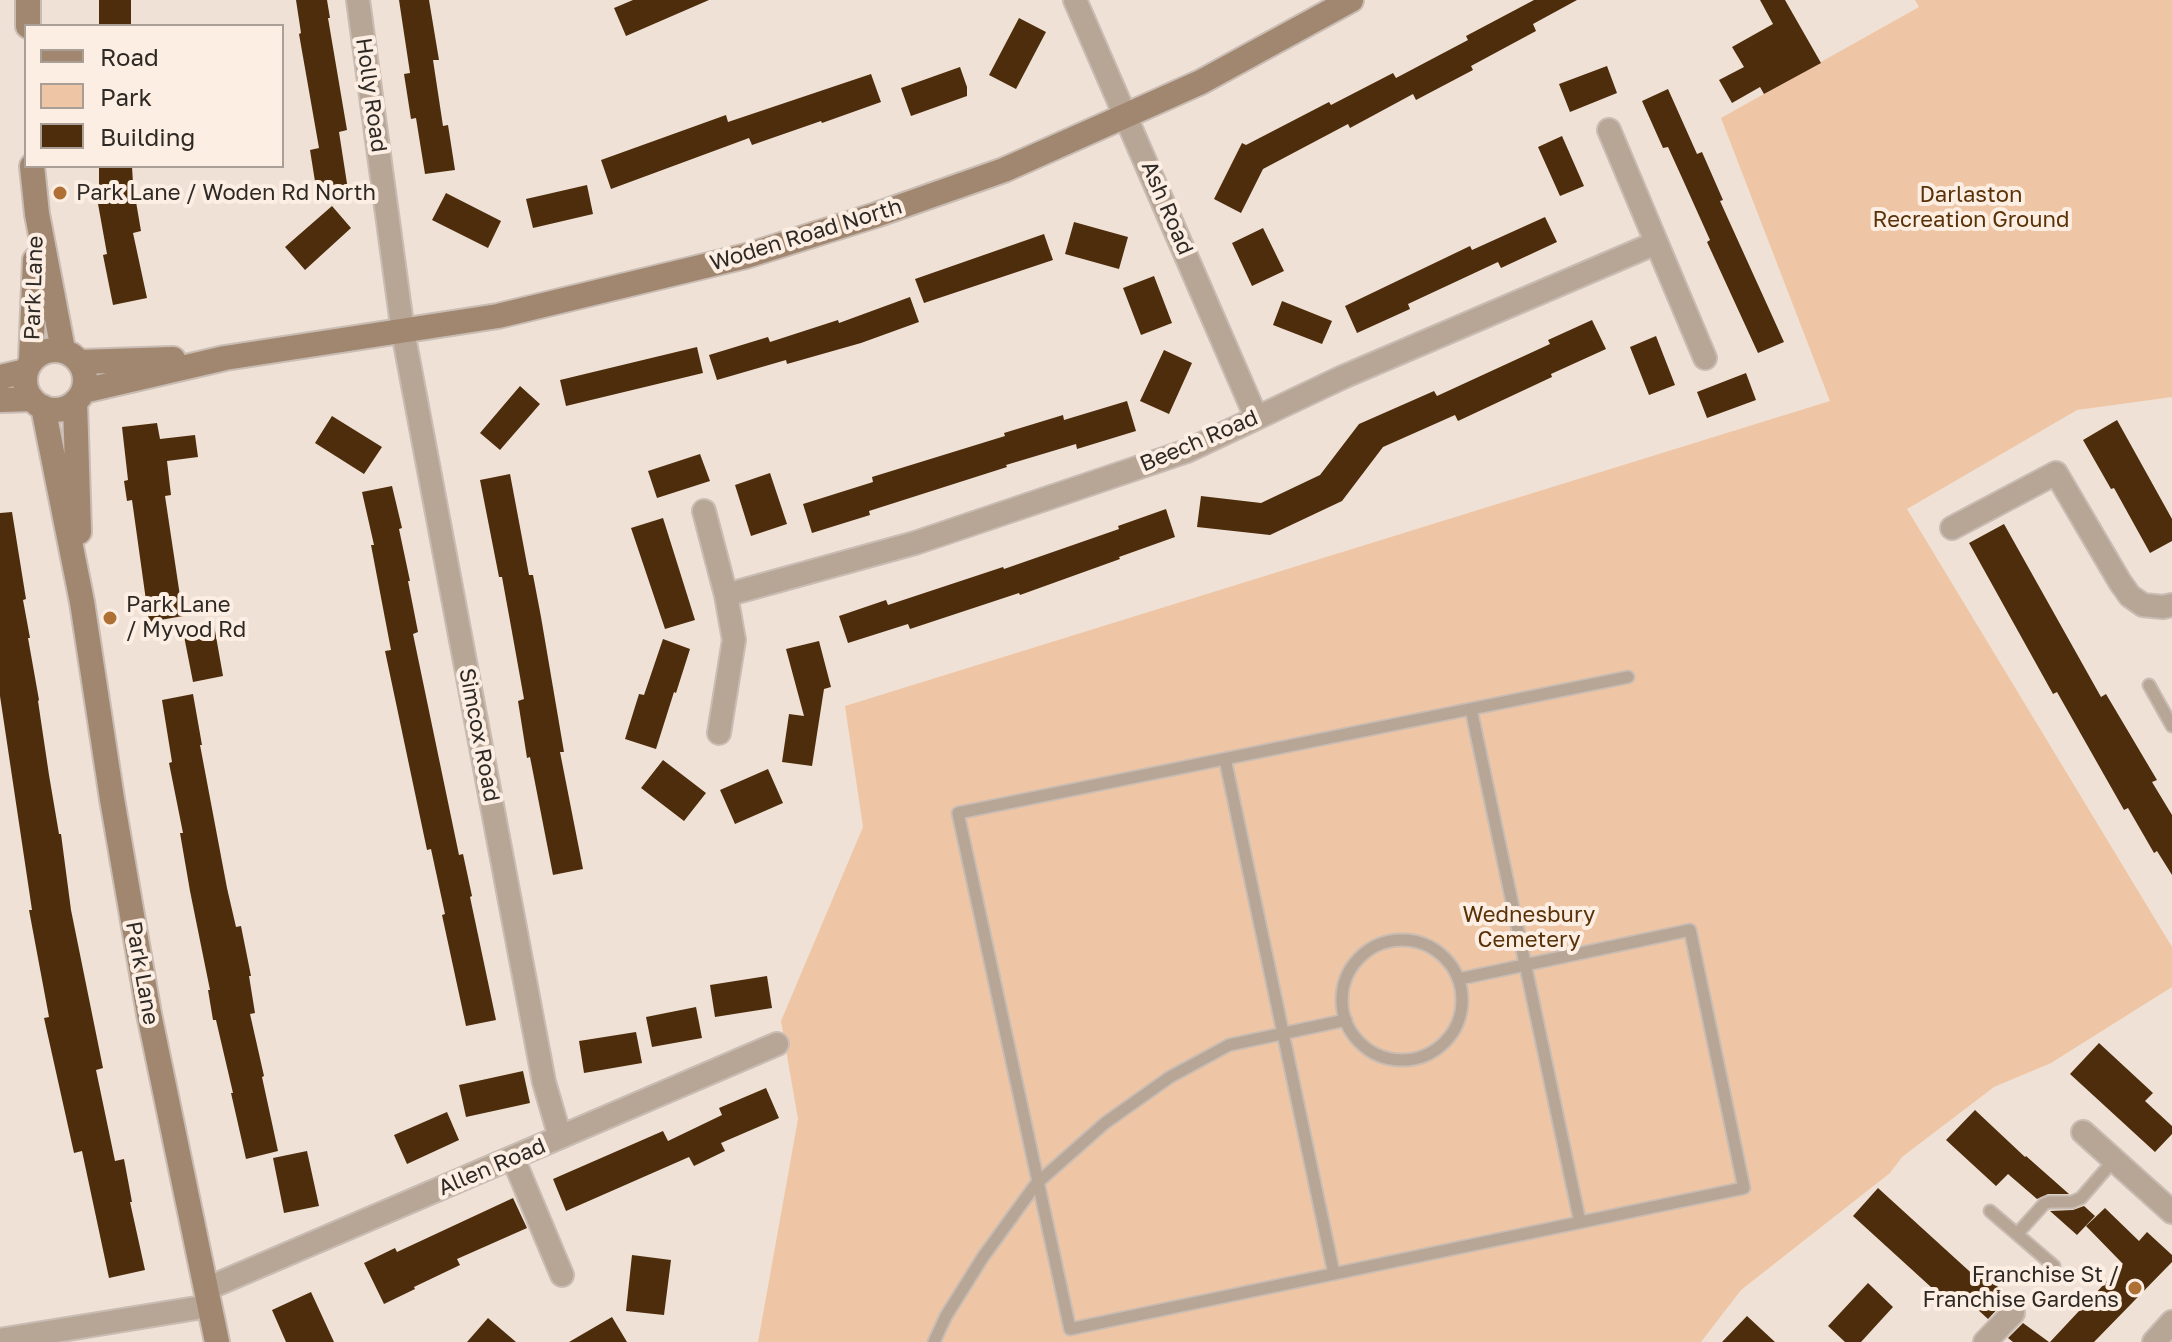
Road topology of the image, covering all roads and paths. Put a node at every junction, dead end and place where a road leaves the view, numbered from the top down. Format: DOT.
graph roads {
  1 [pos="28,0"];
  2 [pos="358,0"];
  3 [pos="1075,0"];
  4 [pos="1351,0"];
  5 [pos="28,24"];
  6 [pos="1127,116"];
  7 [pos="1609,130"];
  8 [pos="32,168"];
  9 [pos="37,214"];
  10 [pos="1656,243"];
  11 [pos="403,332"];
  12 [pos="71,356"];
  13 [pos="225,358"];
  14 [pos="1705,358"];
  15 [pos="29,366"];
  16 [pos="0,377"];
  17 [pos="79,397"];
  18 [pos="0,400"];
  19 [pos="38,403"];
  20 [pos="1256,417"];
  21 [pos="704,511"];
  22 [pos="1952,528"];
  23 [pos="726,595"];
  24 [pos="82,602"];
  25 [pos="2172,605"];
  26 [pos="1628,677"];
  27 [pos="2149,685"];
  28 [pos="1471,709"];
  29 [pos="2172,726"];
  30 [pos="719,733"];
  31 [pos="1225,759"];
  32 [pos="1526,965"];
  33 [pos="1459,979"];
  34 [pos="1346,1020"];
  35 [pos="1283,1033"];
  36 [pos="777,1044"];
  37 [pos="2083,1132"];
  38 [pos="560,1137"];
  39 [pos="513,1158"];
  40 [pos="2114,1160"];
  41 [pos="1039,1181"];
  42 [pos="1990,1211"];
  43 [pos="2172,1212"];
  44 [pos="1580,1222"];
  45 [pos="2017,1234"];
  46 [pos="2054,1266"];
  47 [pos="1334,1274"];
  48 [pos="562,1275"];
  49 [pos="207,1298"];
  50 [pos="2013,1313"];
  51 [pos="2172,1322"];
  52 [pos="0,1340"];
  53 [pos="217,1342"];
  54 [pos="934,1342"];
  55 [pos="1985,1342"];
  56 [pos="2154,1342"];
  1 -- 5 [label="main road"];
  2 -- 11 [label="street, Holly Road"];
  3 -- 6 [label="street, Ash Road"];
  4 -- 6 [label="main road, Woden Road North"];
  6 -- 11 [label="main road, Woden Road North"];
  6 -- 20 [label="street, Ash Road"];
  7 -- 10 [label="street"];
  8 -- 9 [label="main road, Park Lane"];
  9 -- 12 [label="main road, Park Lane"];
  9 -- 15 [label="main road, Park Lane"];
  10 -- 14 [label="street"];
  10 -- 20 [label="street, Beech Road"];
  11 -- 13 [label="main road, Woden Road North"];
  11 -- 38 [label="street, Simcox Road"];
  12 -- 13 [label="main road, Woden Road North"];
  12 -- 15 [label="main road"];
  12 -- 17 [label="main road"];
  13 -- 17 [label="main road, Woden Road North"];
  15 -- 16 [label="main road"];
  15 -- 19 [label="main road"];
  17 -- 19 [label="main road"];
  17 -- 24 [label="main road, Park Lane"];
  18 -- 19 [label="main road"];
  19 -- 24 [label="main road, Park Lane"];
  20 -- 23 [label="street, Beech Road"];
  21 -- 23 [label="street"];
  22 -- 25 [label="street"];
  23 -- 30 [label="street"];
  24 -- 49 [label="main road, Park Lane"];
  26 -- 28 [label="lane"];
  27 -- 29 [label="lane"];
  28 -- 31 [label="lane"];
  28 -- 32 [label="lane"];
  31 -- 35 [label="lane"];
  31 -- 41 [label="lane"];
  32 -- 33 [label="lane"];
  32 -- 44 [label="lane"];
  32 -- 44 [label="lane"];
  33 -- 34 [label="lane"];
  33 -- 34 [label="lane"];
  34 -- 35 [label="lane"];
  35 -- 41 [label="lane"];
  35 -- 47 [label="lane"];
  36 -- 38 [label="street, Allen Road"];
  37 -- 40 [label="street"];
  38 -- 39 [label="street, Allen Road"];
  39 -- 48 [label="street"];
  39 -- 49 [label="street, Allen Road"];
  40 -- 43 [label="street"];
  40 -- 45 [label="lane"];
  41 -- 47 [label="lane"];
  41 -- 54 [label="lane"];
  42 -- 45 [label="lane"];
  44 -- 47 [label="lane"];
  45 -- 46 [label="lane"];
  49 -- 52 [label="street, Allen Road"];
  49 -- 53 [label="main road, Park Lane"];
  50 -- 55 [label="street"];
  51 -- 56 [label="street"];
}
